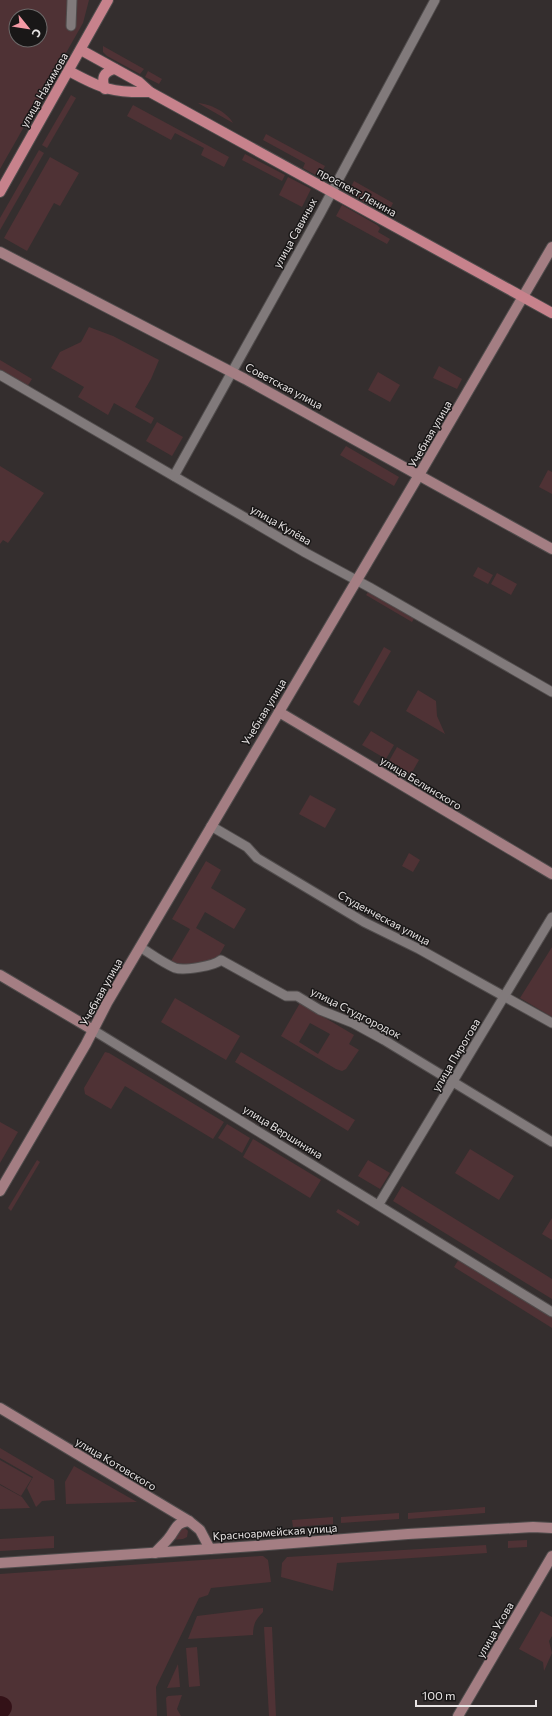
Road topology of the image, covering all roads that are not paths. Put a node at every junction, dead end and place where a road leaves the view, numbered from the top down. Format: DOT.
graph roads {
  1 [pos="72,0"];
  2 [pos="108,0"];
  3 [pos="435,0"];
  4 [pos="71,26"];
  5 [pos="81,50"];
  6 [pos="114,68"];
  7 [pos="69,71"];
  8 [pos="105,89"];
  9 [pos="150,92"];
  10 [pos="0,192"];
  11 [pos="332,193"];
  12 [pos="552,247"];
  13 [pos="0,252"];
  14 [pos="523,297"];
  15 [pos="552,313"];
  16 [pos="232,372"];
  17 [pos="0,375"];
  18 [pos="174,476"];
  19 [pos="419,476"];
  20 [pos="552,549"];
  21 [pos="357,580"];
  22 [pos="552,692"];
  23 [pos="279,712"];
  24 [pos="211,826"];
  25 [pos="552,874"];
  26 [pos="552,917"];
  27 [pos="140,947"];
  28 [pos="0,975"];
  29 [pos="505,996"];
  30 [pos="552,1023"];
  31 [pos="93,1030"];
  32 [pos="453,1082"];
  33 [pos="552,1142"];
  34 [pos="0,1191"];
  35 [pos="379,1204"];
  36 [pos="552,1312"];
  37 [pos="0,1408"];
  38 [pos="189,1521"];
  39 [pos="552,1528"];
  40 [pos="210,1549"];
  41 [pos="155,1553"];
  42 [pos="552,1556"];
  43 [pos="0,1563"];
  44 [pos="458,1716"];
  1 -- 4 [label="street"];
  2 -- 5 [label="main road, улица Нахимова"];
  3 -- 11 [label="street, улица Савиных"];
  5 -- 6 [label="main road, проспект Ленина"];
  5 -- 7 [label="main road, улица Нахимова"];
  6 -- 8 [label="main road"];
  6 -- 9 [label="main road, проспект Ленина"];
  7 -- 8 [label="main road"];
  7 -- 10 [label="main road, улица Нахимова"];
  8 -- 9 [label="main road"];
  9 -- 11 [label="main road, проспект Ленина"];
  11 -- 14 [label="main road, проспект Ленина"];
  11 -- 16 [label="street, улица Савиных"];
  12 -- 14 [label="main road, Учебная улица"];
  13 -- 16 [label="main road, Советская улица"];
  14 -- 15 [label="main road, проспект Ленина"];
  14 -- 19 [label="main road, Учебная улица"];
  16 -- 18 [label="street, улица Савиных"];
  16 -- 19 [label="main road, Советская улица"];
  17 -- 18 [label="street, улица Кулёва"];
  18 -- 21 [label="street, улица Кулёва"];
  19 -- 20 [label="main road, Советская улица"];
  19 -- 21 [label="main road, Учебная улица"];
  21 -- 22 [label="street, улица Кулёва"];
  21 -- 23 [label="main road, Учебная улица"];
  23 -- 24 [label="main road, Учебная улица"];
  23 -- 25 [label="main road, улица Белинского"];
  24 -- 27 [label="main road, Учебная улица"];
  24 -- 29 [label="street, Студенческая улица"];
  26 -- 29 [label="street, улица Пирогова"];
  27 -- 31 [label="main road, Учебная улица"];
  27 -- 32 [label="street, улица Студгородок"];
  28 -- 31 [label="main road, улица Вершинина"];
  29 -- 30 [label="street, Студенческая улица"];
  29 -- 32 [label="street, улица Пирогова"];
  31 -- 34 [label="main road, Учебная улица"];
  31 -- 35 [label="street, улица Вершинина"];
  32 -- 33 [label="street, улица Студгородок"];
  32 -- 35 [label="street, улица Пирогова"];
  35 -- 36 [label="street, улица Вершинина"];
  37 -- 38 [label="main road, улица Котовского"];
  38 -- 40 [label="main road, улица Котовского"];
  38 -- 41 [label="main road"];
  39 -- 40 [label="main road, Красноармейская улица"];
  40 -- 41 [label="main road, Красноармейская улица"];
  41 -- 43 [label="main road, Красноармейская улица"];
  42 -- 44 [label="main road, улица Усова"];
}
